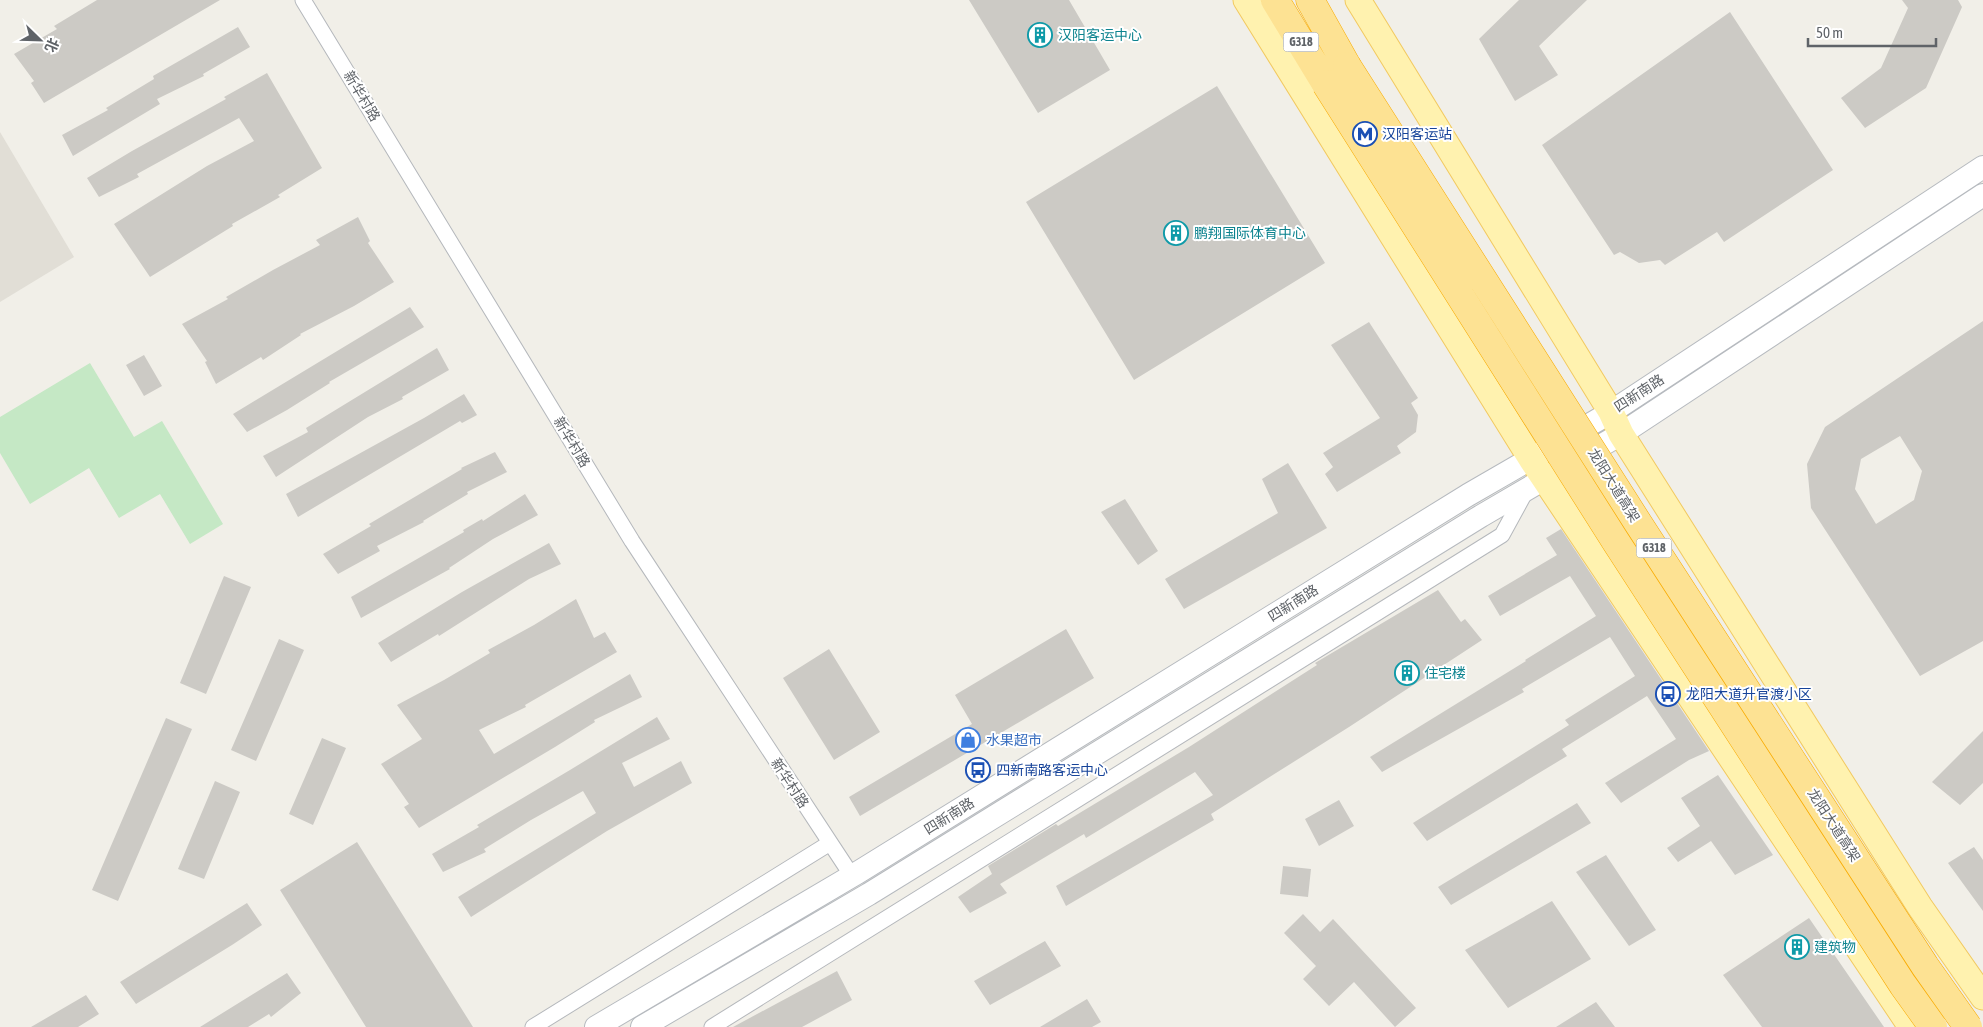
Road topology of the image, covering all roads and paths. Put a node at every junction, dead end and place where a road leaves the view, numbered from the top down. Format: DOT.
graph roads {
  1 [pos="303,0"];
  2 [pos="1246,0"];
  3 [pos="1275,0"];
  4 [pos="1310,0"];
  5 [pos="1358,0"];
  6 [pos="1983,167"];
  7 [pos="1983,195"];
  8 [pos="1616,423"];
  9 [pos="1535,475"];
  10 [pos="830,843"];
  11 [pos="852,876"];
  12 [pos="1983,996"];
  13 [pos="533,1027"];
  14 [pos="596,1027"];
  15 [pos="642,1027"];
  16 [pos="712,1027"];
  17 [pos="1911,1027"];
  18 [pos="1933,1027"];
  19 [pos="1968,1027"];
  1 -- 10 [label="street, 新华村路"];
  2 -- 9 [label="main road"];
  3 -- 18 [label="highway, 龙阳大道高架 / G318, bridge"];
  4 -- 19 [label="highway, 龙阳大道高架 / G318, bridge"];
  5 -- 8 [label="main road"];
  6 -- 8 [label="main road, 四新南路"];
  7 -- 8 [label="main road, 四新南路"];
  8 -- 9 [label="main road, 四新南路"];
  8 -- 12 [label="main road"];
  9 -- 11 [label="main road, 四新南路"];
  9 -- 15 [label="main road, 四新南路"];
  9 -- 16 [label="street"];
  9 -- 17 [label="main road"];
  10 -- 11 [label="street, 新华村路"];
  10 -- 13 [label="street"];
  11 -- 14 [label="main road, 四新南路"];
}
